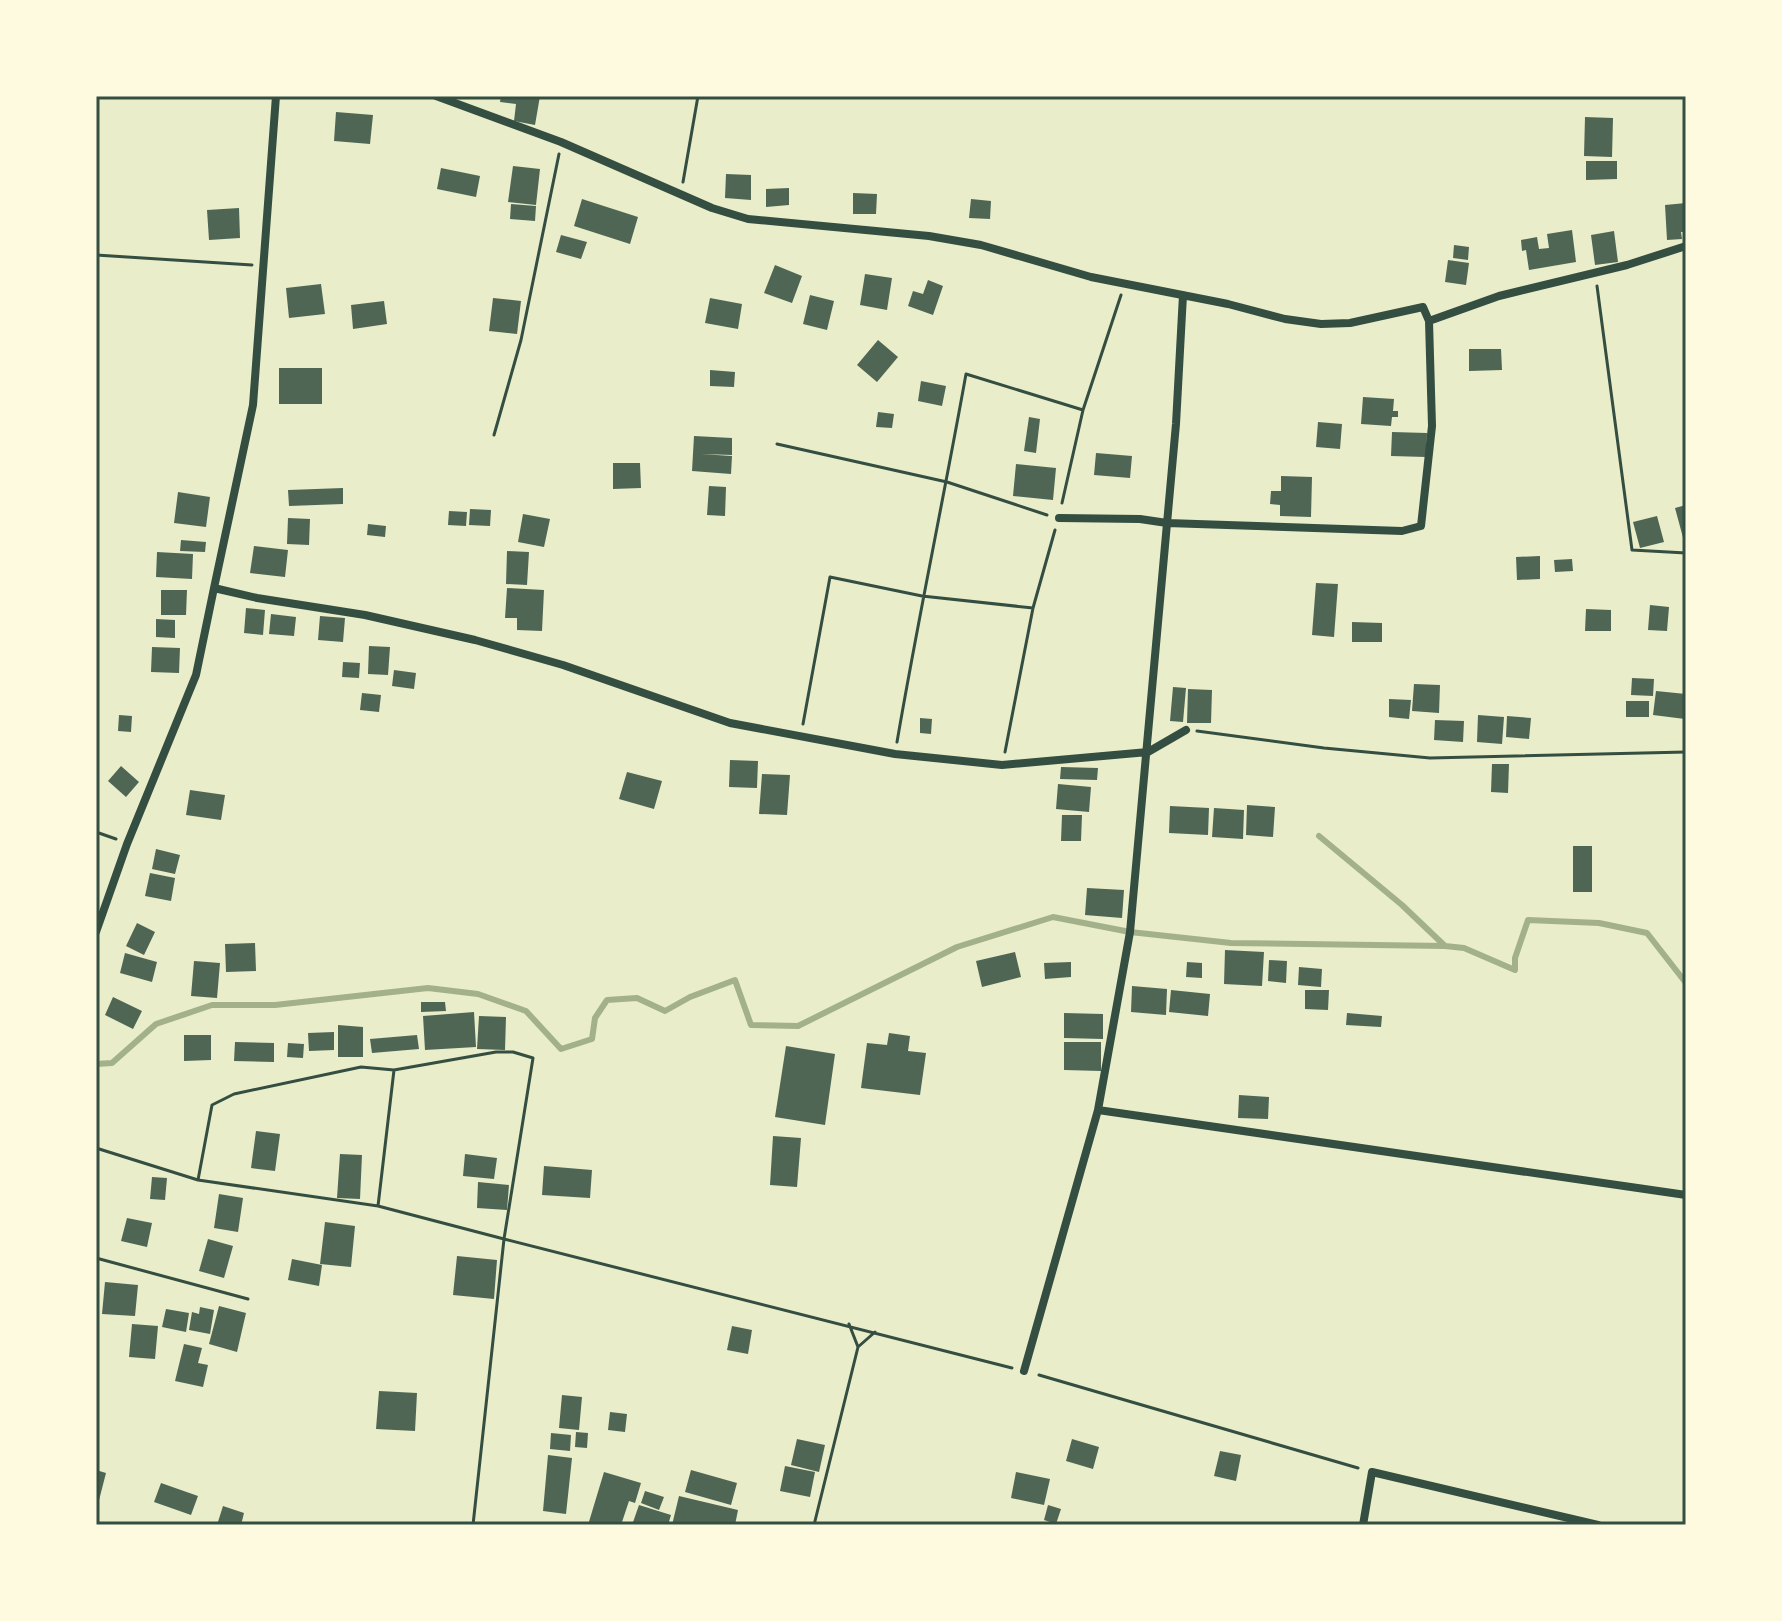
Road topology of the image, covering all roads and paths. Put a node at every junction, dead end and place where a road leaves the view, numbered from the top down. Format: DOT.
graph roads {
  1 [pos="276,96"];
  2 [pos="436,96"];
  3 [pos="698,96"];
  4 [pos="561,142"];
  5 [pos="681,194"];
  6 [pos="1686,246"];
  7 [pos="96,255"];
  8 [pos="263,265"];
  9 [pos="1595,273"];
  10 [pos="1183,295"];
  11 [pos="1429,321"];
  12 [pos="1083,410"];
  13 [pos="494,435"];
  14 [pos="777,444"];
  15 [pos="947,482"];
  16 [pos="1059,518"];
  17 [pos="1167,523"];
  18 [pos="1686,553"];
  19 [pos="214,588"];
  20 [pos="922,596"];
  21 [pos="1033,608"];
  22 [pos="1186,730"];
  23 [pos="800,738"];
  24 [pos="1148,752"];
  25 [pos="1686,752"];
  26 [pos="895,754"];
  27 [pos="96,832"];
  28 [pos="127,844"];
  29 [pos="96,932"];
  30 [pos="394,1070"];
  31 [pos="1098,1110"];
  32 [pos="96,1148"];
  33 [pos="198,1180"];
  34 [pos="1686,1195"];
  35 [pos="378,1206"];
  36 [pos="504,1239"];
  37 [pos="96,1258"];
  38 [pos="248,1299"];
  39 [pos="849,1324"];
  40 [pos="875,1332"];
  41 [pos="858,1347"];
  42 [pos="1024,1371"];
  43 [pos="1372,1472"];
  44 [pos="473,1525"];
  45 [pos="814,1525"];
  46 [pos="1363,1525"];
  47 [pos="1598,1525"];
  1 -- 8 [label="street"];
  2 -- 4 [label="street"];
  3 -- 5 [label="path"];
  4 -- 5 [label="street"];
  4 -- 13 [label="path"];
  5 -- 10 [label="street"];
  6 -- 9 [label="street"];
  7 -- 8 [label="path"];
  8 -- 19 [label="street"];
  9 -- 11 [label="street"];
  9 -- 18 [label="path"];
  10 -- 11 [label="street"];
  10 -- 17 [label="street"];
  11 -- 17 [label="street"];
  12 -- 15 [label="path"];
  14 -- 15 [label="path"];
  15 -- 16 [label="path"];
  15 -- 20 [label="path"];
  16 -- 17 [label="street"];
  17 -- 24 [label="street"];
  19 -- 23 [label="street"];
  19 -- 28 [label="street"];
  20 -- 21 [label="path"];
  20 -- 23 [label="path"];
  20 -- 26 [label="path"];
  22 -- 24 [label="street"];
  22 -- 25 [label="path"];
  23 -- 26 [label="street"];
  24 -- 26 [label="street"];
  24 -- 31 [label="street"];
  27 -- 28 [label="path"];
  28 -- 29 [label="street"];
  30 -- 33 [label="path"];
  30 -- 35 [label="path"];
  30 -- 36 [label="path"];
  31 -- 34 [label="street"];
  31 -- 42 [label="street"];
  32 -- 33 [label="path"];
  33 -- 35 [label="path"];
  35 -- 36 [label="path"];
  36 -- 39 [label="path"];
  36 -- 44 [label="path"];
  37 -- 38 [label="path"];
  39 -- 40 [label="path"];
  39 -- 41 [label="path"];
  40 -- 41 [label="path"];
  40 -- 42 [label="path"];
  41 -- 45 [label="path"];
  42 -- 43 [label="path"];
  43 -- 46 [label="street"];
  43 -- 47 [label="street"];
}
